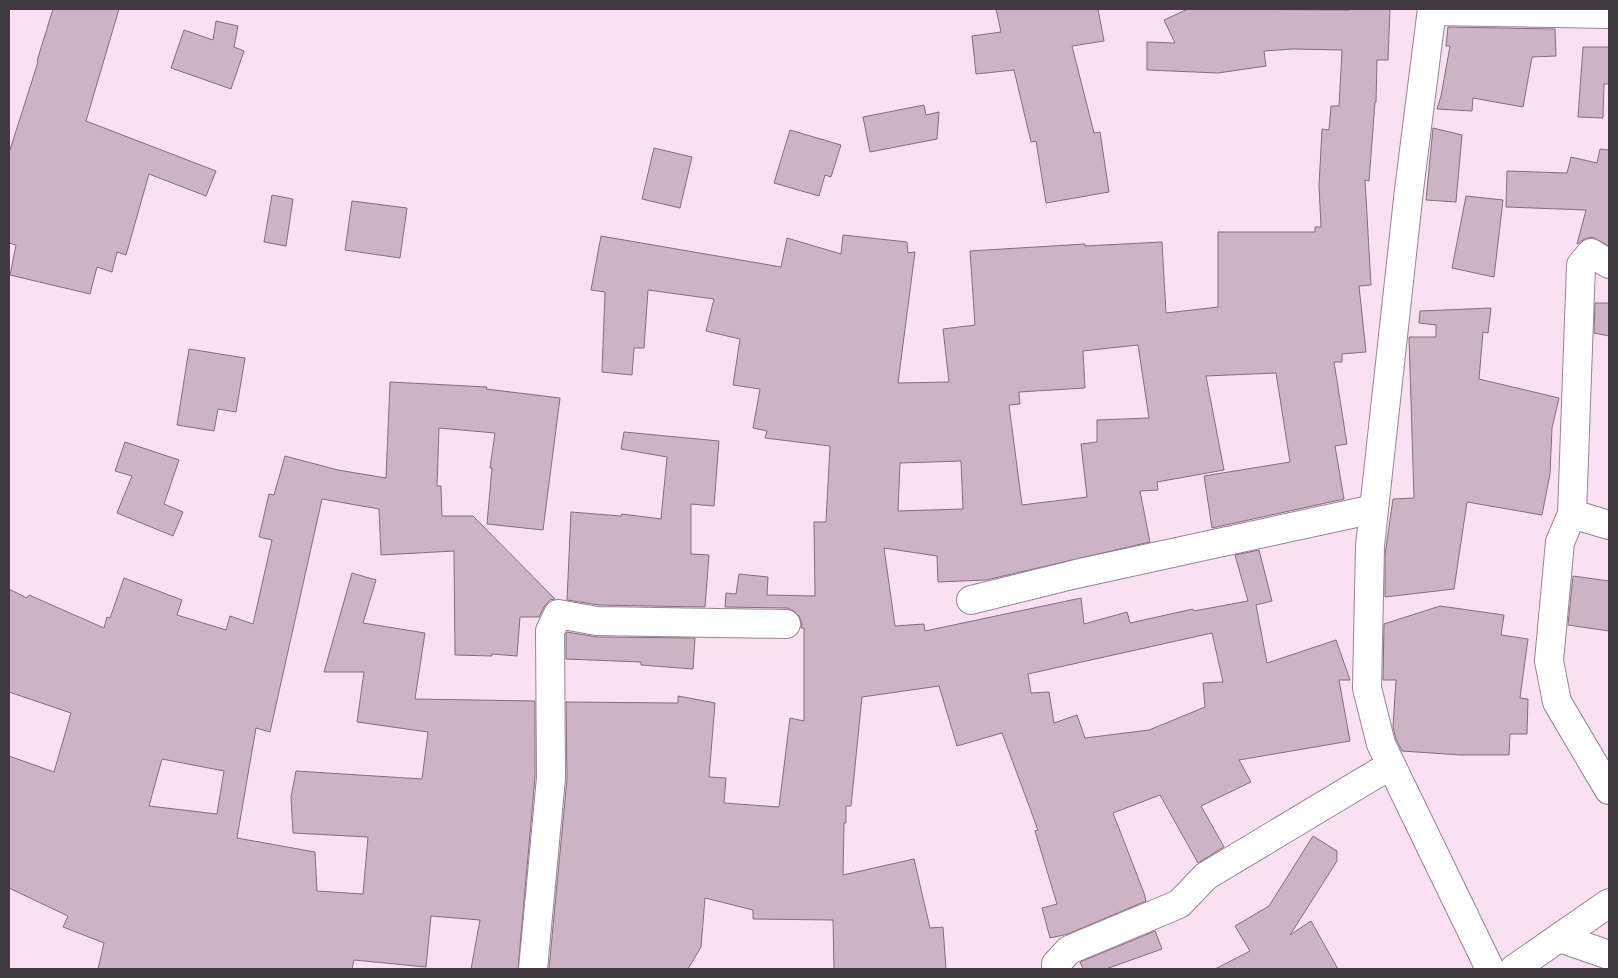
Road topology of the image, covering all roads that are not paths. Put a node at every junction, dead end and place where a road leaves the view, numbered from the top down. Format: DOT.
graph roads {
  1 [pos="1432,10"];
  2 [pos="1609,14"];
  3 [pos="1609,264"];
  4 [pos="1374,509"];
  5 [pos="1572,514"];
  6 [pos="1609,525"];
  7 [pos="971,600"];
  8 [pos="786,624"];
  9 [pos="1391,765"];
  10 [pos="1609,790"];
  11 [pos="1609,903"];
  12 [pos="1560,938"];
  13 [pos="1609,955"];
  14 [pos="533,969"];
  15 [pos="1056,969"];
  16 [pos="1490,969"];
  17 [pos="1514,969"];
  1 -- 2 [label="street"];
  1 -- 4 [label="street"];
  3 -- 5 [label="street"];
  4 -- 7 [label="street"];
  4 -- 9 [label="street"];
  5 -- 6 [label="street"];
  5 -- 10 [label="street"];
  8 -- 14 [label="street"];
  9 -- 15 [label="street"];
  9 -- 16 [label="street"];
  11 -- 12 [label="street"];
  12 -- 13 [label="street"];
  12 -- 17 [label="street"];
}
